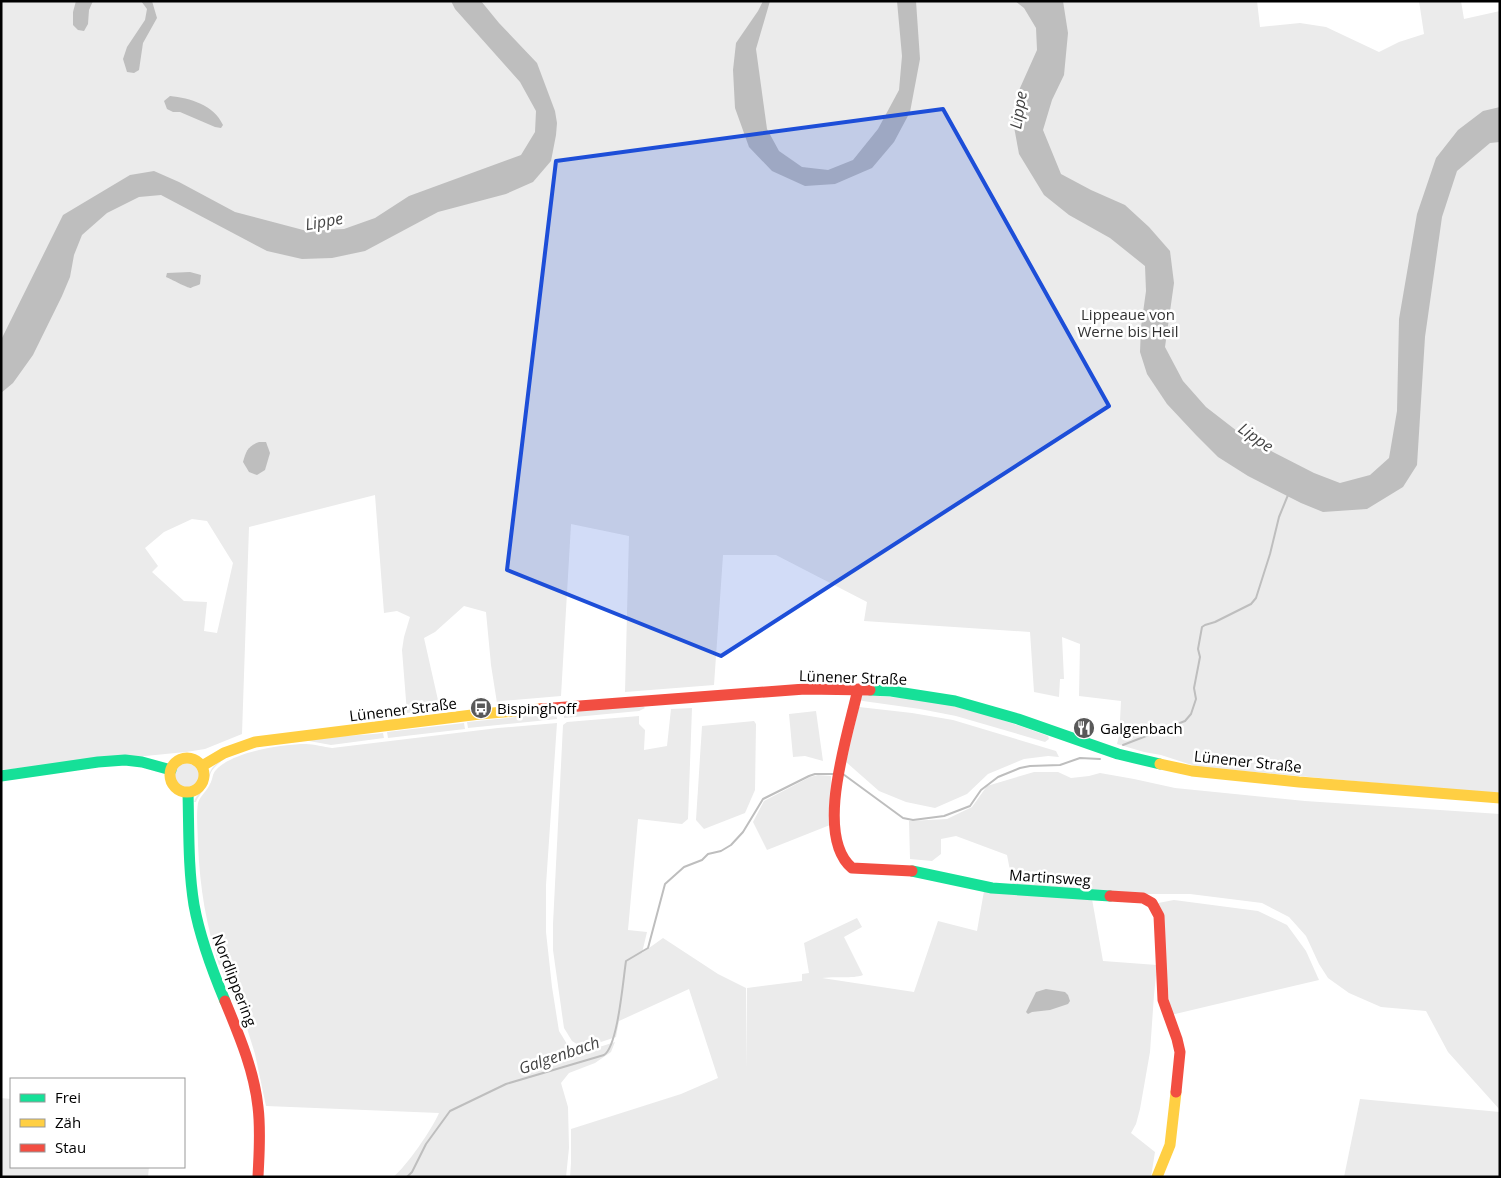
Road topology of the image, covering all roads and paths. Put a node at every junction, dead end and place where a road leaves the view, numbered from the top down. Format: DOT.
graph roads {
  1 [pos="858,689"];
  2 [pos="202,766"];
  3 [pos="171,770"];
  4 [pos="1,776"];
  5 [pos="188,792"];
  6 [pos="1500,798"];
  7 [pos="258,1177"];
  8 [pos="1157,1177"];
  1 -- 2 [label="main road, Lünener Straße"];
  1 -- 6 [label="main road, Lünener Straße"];
  1 -- 8 [label="main road, Martinsweg"];
  2 -- 3 [label="main road"];
  2 -- 5 [label="main road"];
  3 -- 4 [label="main road"];
  3 -- 5 [label="main road"];
  5 -- 7 [label="main road, Nordlippering"];
}
